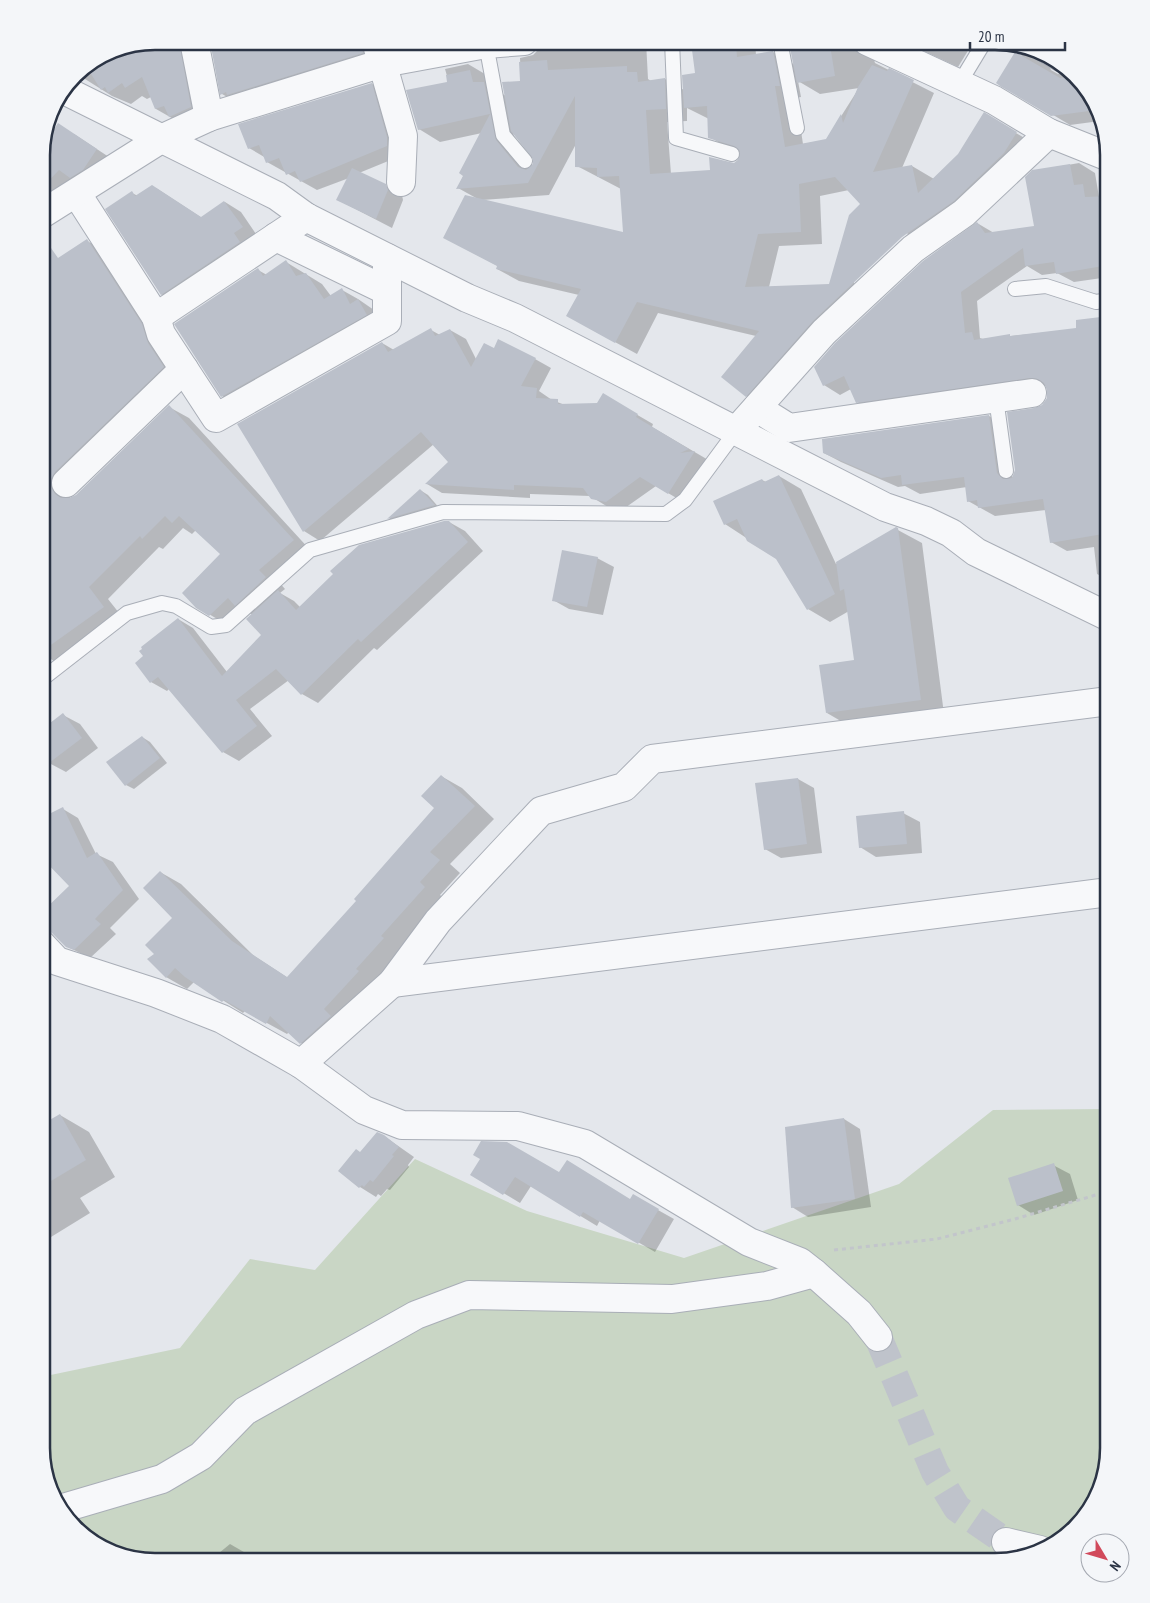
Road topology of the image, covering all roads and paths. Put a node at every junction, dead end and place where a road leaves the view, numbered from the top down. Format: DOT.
graph roads {
  1 [pos="196,50"];
  2 [pos="406,50"];
  3 [pos="487,50"];
  4 [pos="672,50"];
  5 [pos="782,50"];
  6 [pos="884,50"];
  7 [pos="980,50"];
  8 [pos="379,52"];
  9 [pos="959,84"];
  10 [pos="71,93"];
  11 [pos="209,117"];
  12 [pos="797,128"];
  13 [pos="1049,133"];
  14 [pos="161,140"];
  15 [pos="1100,153"];
  16 [pos="732,154"];
  17 [pos="525,161"];
  18 [pos="401,182"];
  19 [pos="76,194"];
  20 [pos="50,209"];
  21 [pos="306,216"];
  22 [pos="276,237"];
  23 [pos="387,258"];
  24 [pos="1015,289"];
  25 [pos="387,292"];
  26 [pos="1100,301"];
  27 [pos="156,317"];
  28 [pos="184,369"];
  29 [pos="1032,392"];
  30 [pos="996,398"];
  31 [pos="757,408"];
  32 [pos="736,431"];
  33 [pos="1006,470"];
  34 [pos="66,483"];
  35 [pos="1100,613"];
  36 [pos="50,673"];
  37 [pos="1100,702"];
  38 [pos="1100,893"];
  39 [pos="50,954"];
  40 [pos="392,983"];
  41 [pos="301,1064"];
  42 [pos="1100,1194"];
  43 [pos="807,1268"];
  44 [pos="878,1337"];
  45 [pos="68,1507"];
  46 [pos="1006,1542"];
  47 [pos="1028,1547"];
  1 -- 11 [label="street"];
  2 -- 8 [label="street"];
  3 -- 17 [label="lane"];
  4 -- 16 [label="lane"];
  5 -- 12 [label="lane"];
  6 -- 9 [label="street"];
  7 -- 9 [label="lane"];
  8 -- 11 [label="street"];
  8 -- 18 [label="street"];
  9 -- 13 [label="street"];
  10 -- 14 [label="street"];
  11 -- 14 [label="street"];
  13 -- 15 [label="street"];
  13 -- 31 [label="street"];
  14 -- 19 [label="street"];
  14 -- 21 [label="street"];
  19 -- 20 [label="street"];
  19 -- 27 [label="street"];
  21 -- 22 [label="street"];
  21 -- 23 [label="street"];
  22 -- 25 [label="street"];
  22 -- 27 [label="street"];
  23 -- 25 [label="street"];
  23 -- 32 [label="street"];
  24 -- 26 [label="lane"];
  25 -- 28 [label="street"];
  27 -- 28 [label="street"];
  28 -- 34 [label="street"];
  29 -- 30 [label="street"];
  30 -- 31 [label="street"];
  30 -- 33 [label="lane"];
  31 -- 32 [label="street"];
  32 -- 35 [label="street"];
  32 -- 36 [label="lane"];
  37 -- 40 [label="street"];
  38 -- 40 [label="street"];
  39 -- 41 [label="street"];
  40 -- 41 [label="street"];
  41 -- 43 [label="street"];
  42 -- 43 [label="path"];
  43 -- 44 [label="street"];
  43 -- 45 [label="street"];
  46 -- 47 [label="street"];
}
